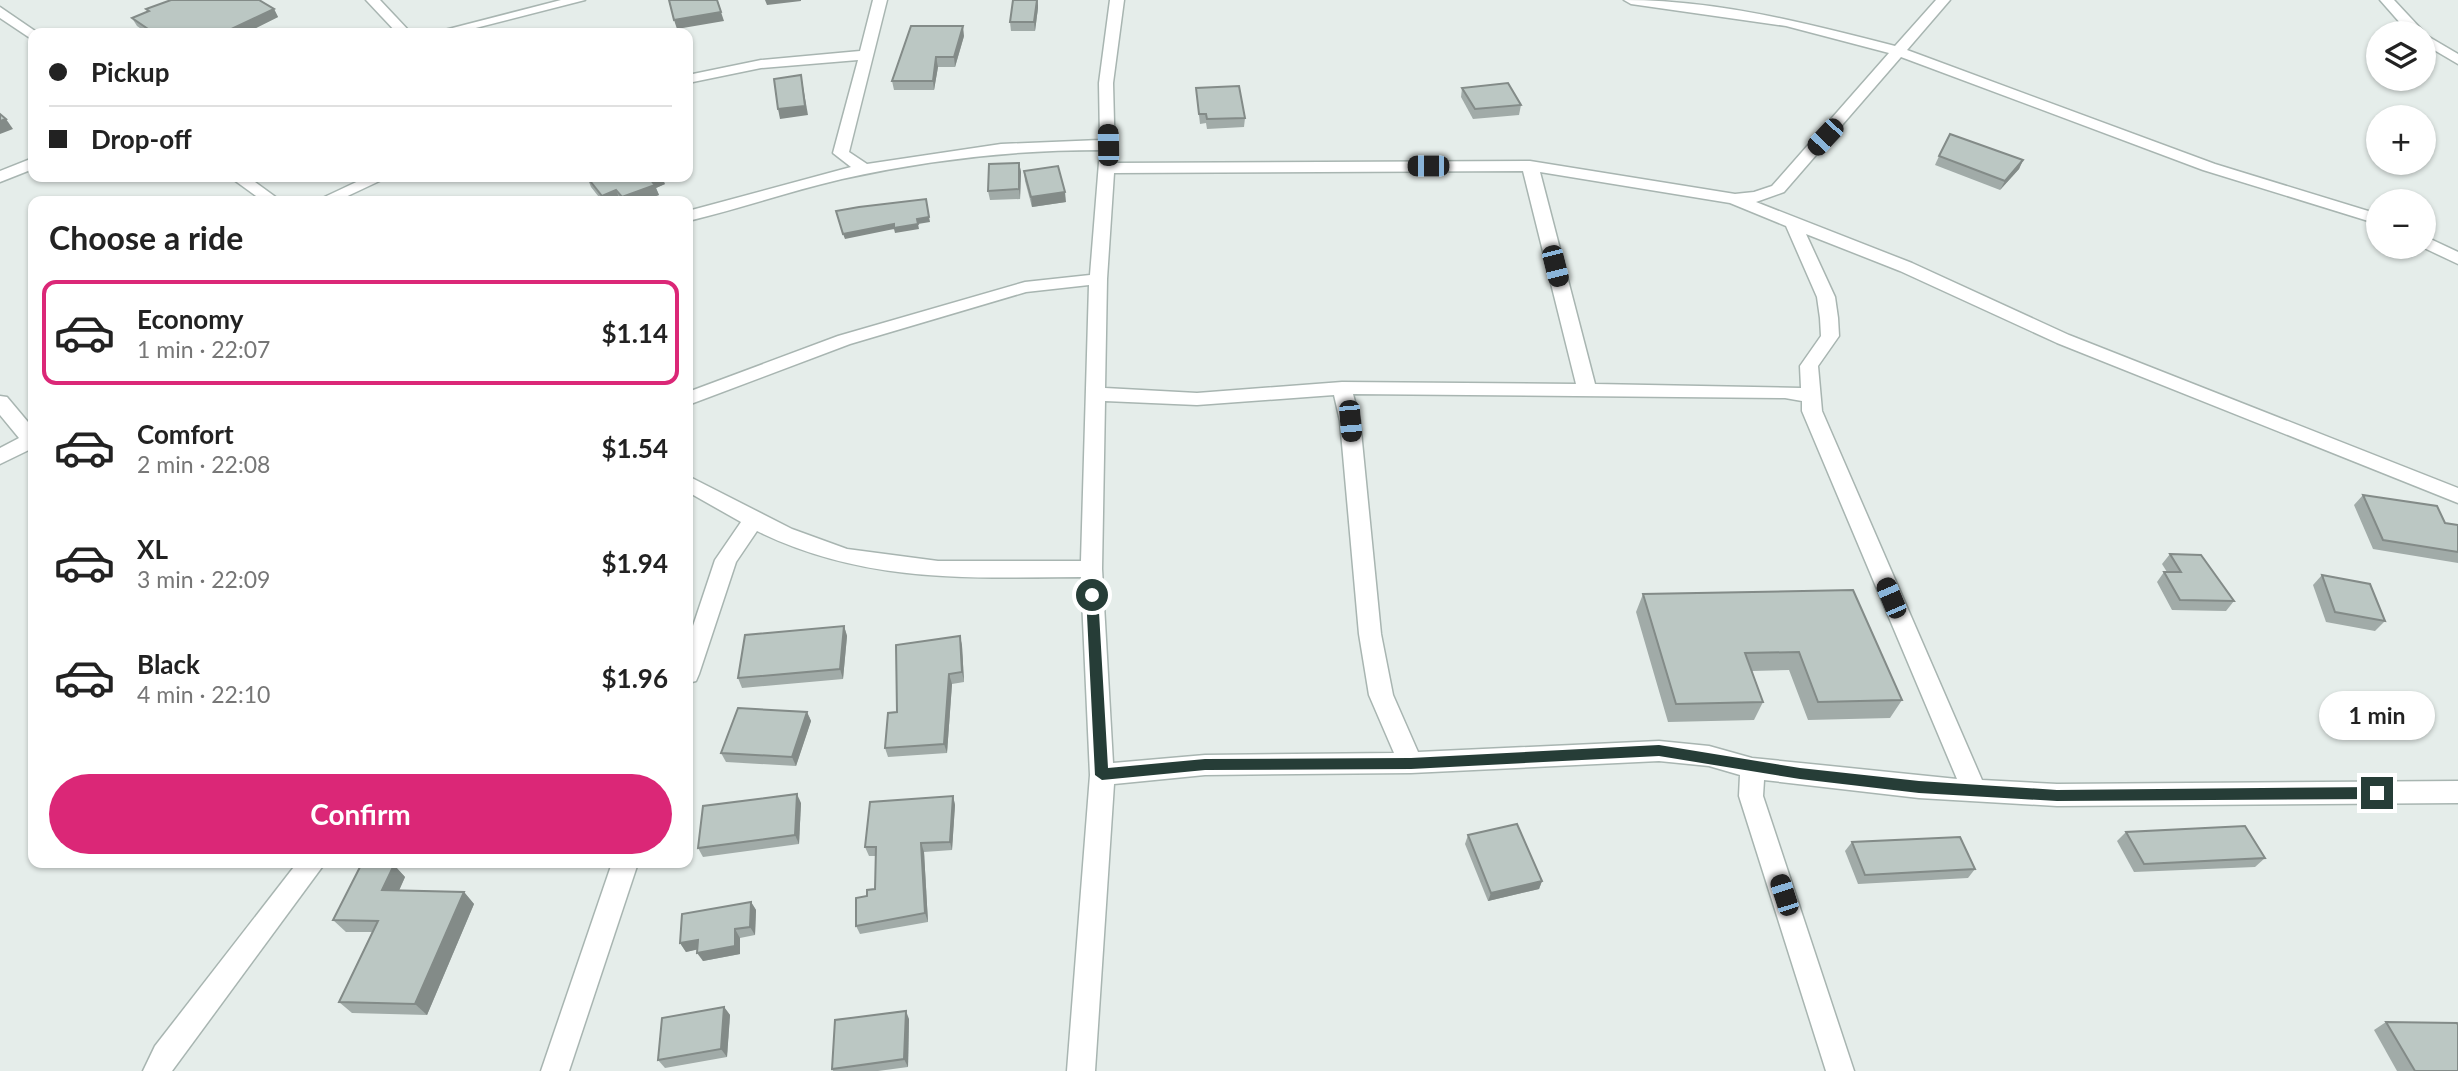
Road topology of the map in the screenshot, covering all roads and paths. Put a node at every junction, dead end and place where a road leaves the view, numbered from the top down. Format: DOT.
graph roads {
  1 [pos="373,0"];
  2 [pos="578,0"];
  3 [pos="880,0"];
  4 [pos="1117,0"];
  5 [pos="1631,0"];
  6 [pos="1943,0"];
  7 [pos="2386,0"];
  8 [pos="0,11"];
  9 [pos="2404,21"];
  10 [pos="399,28"];
  11 [pos="461,28"];
  12 [pos="28,32"];
  13 [pos="2436,46"];
  14 [pos="1897,51"];
  15 [pos="864,55"];
  16 [pos="2458,60"];
  17 [pos="693,78"];
  18 [pos="1108,145"];
  19 [pos="28,165"];
  20 [pos="1530,166"];
  21 [pos="1105,168"];
  22 [pos="864,169"];
  23 [pos="0,177"];
  24 [pos="245,182"];
  25 [pos="368,182"];
  26 [pos="266,196"];
  27 [pos="336,196"];
  28 [pos="1734,199"];
  29 [pos="693,214"];
  30 [pos="2366,215"];
  31 [pos="1793,222"];
  32 [pos="2436,247"];
  33 [pos="2458,259"];
  34 [pos="1098,279"];
  35 [pos="1342,388"];
  36 [pos="1587,390"];
  37 [pos="1096,394"];
  38 [pos="1810,396"];
  39 [pos="693,397"];
  40 [pos="0,402"];
  41 [pos="28,434"];
  42 [pos="28,443"];
  43 [pos="0,457"];
  44 [pos="693,486"];
  45 [pos="2458,496"];
  46 [pos="754,519"];
  47 [pos="1091,569"];
  48 [pos="693,659"];
  49 [pos="1411,763"];
  50 [pos="1752,768"];
  51 [pos="1102,775"];
  52 [pos="1974,790"];
  53 [pos="2458,792"];
  54 [pos="308,868"];
  55 [pos="623,868"];
  56 [pos="157,1071"];
  57 [pos="555,1071"];
  58 [pos="1081,1071"];
  59 [pos="1840,1071"];
  1 -- 10 [label="street"];
  2 -- 11 [label="street"];
  3 -- 15 [label="street"];
  4 -- 18 [label="street"];
  5 -- 14 [label="street"];
  6 -- 14 [label="street"];
  7 -- 9 [label="street"];
  8 -- 12 [label="street"];
  13 -- 16 [label="street"];
  14 -- 28 [label="street"];
  14 -- 30 [label="street"];
  15 -- 17 [label="street"];
  15 -- 22 [label="street"];
  18 -- 21 [label="street"];
  18 -- 22 [label="street"];
  19 -- 23 [label="street"];
  20 -- 21 [label="street"];
  20 -- 28 [label="street"];
  20 -- 36 [label="street"];
  21 -- 34 [label="street"];
  22 -- 29 [label="street"];
  24 -- 26 [label="street"];
  25 -- 27 [label="street"];
  28 -- 31 [label="street"];
  31 -- 38 [label="street"];
  31 -- 45 [label="street"];
  32 -- 33 [label="street"];
  34 -- 37 [label="street"];
  34 -- 39 [label="street"];
  35 -- 36 [label="street"];
  35 -- 37 [label="street"];
  35 -- 49 [label="street"];
  36 -- 38 [label="street"];
  37 -- 47 [label="street"];
  38 -- 52 [label="street"];
  40 -- 41 [label="street"];
  42 -- 43 [label="street"];
  44 -- 46 [label="street"];
  46 -- 47 [label="street"];
  46 -- 48 [label="street"];
  47 -- 51 [label="street"];
  49 -- 50 [label="street"];
  49 -- 51 [label="street"];
  50 -- 52 [label="street"];
  50 -- 59 [label="street"];
  51 -- 58 [label="street"];
  52 -- 53 [label="street"];
  54 -- 56 [label="street"];
  55 -- 57 [label="street"];
}
